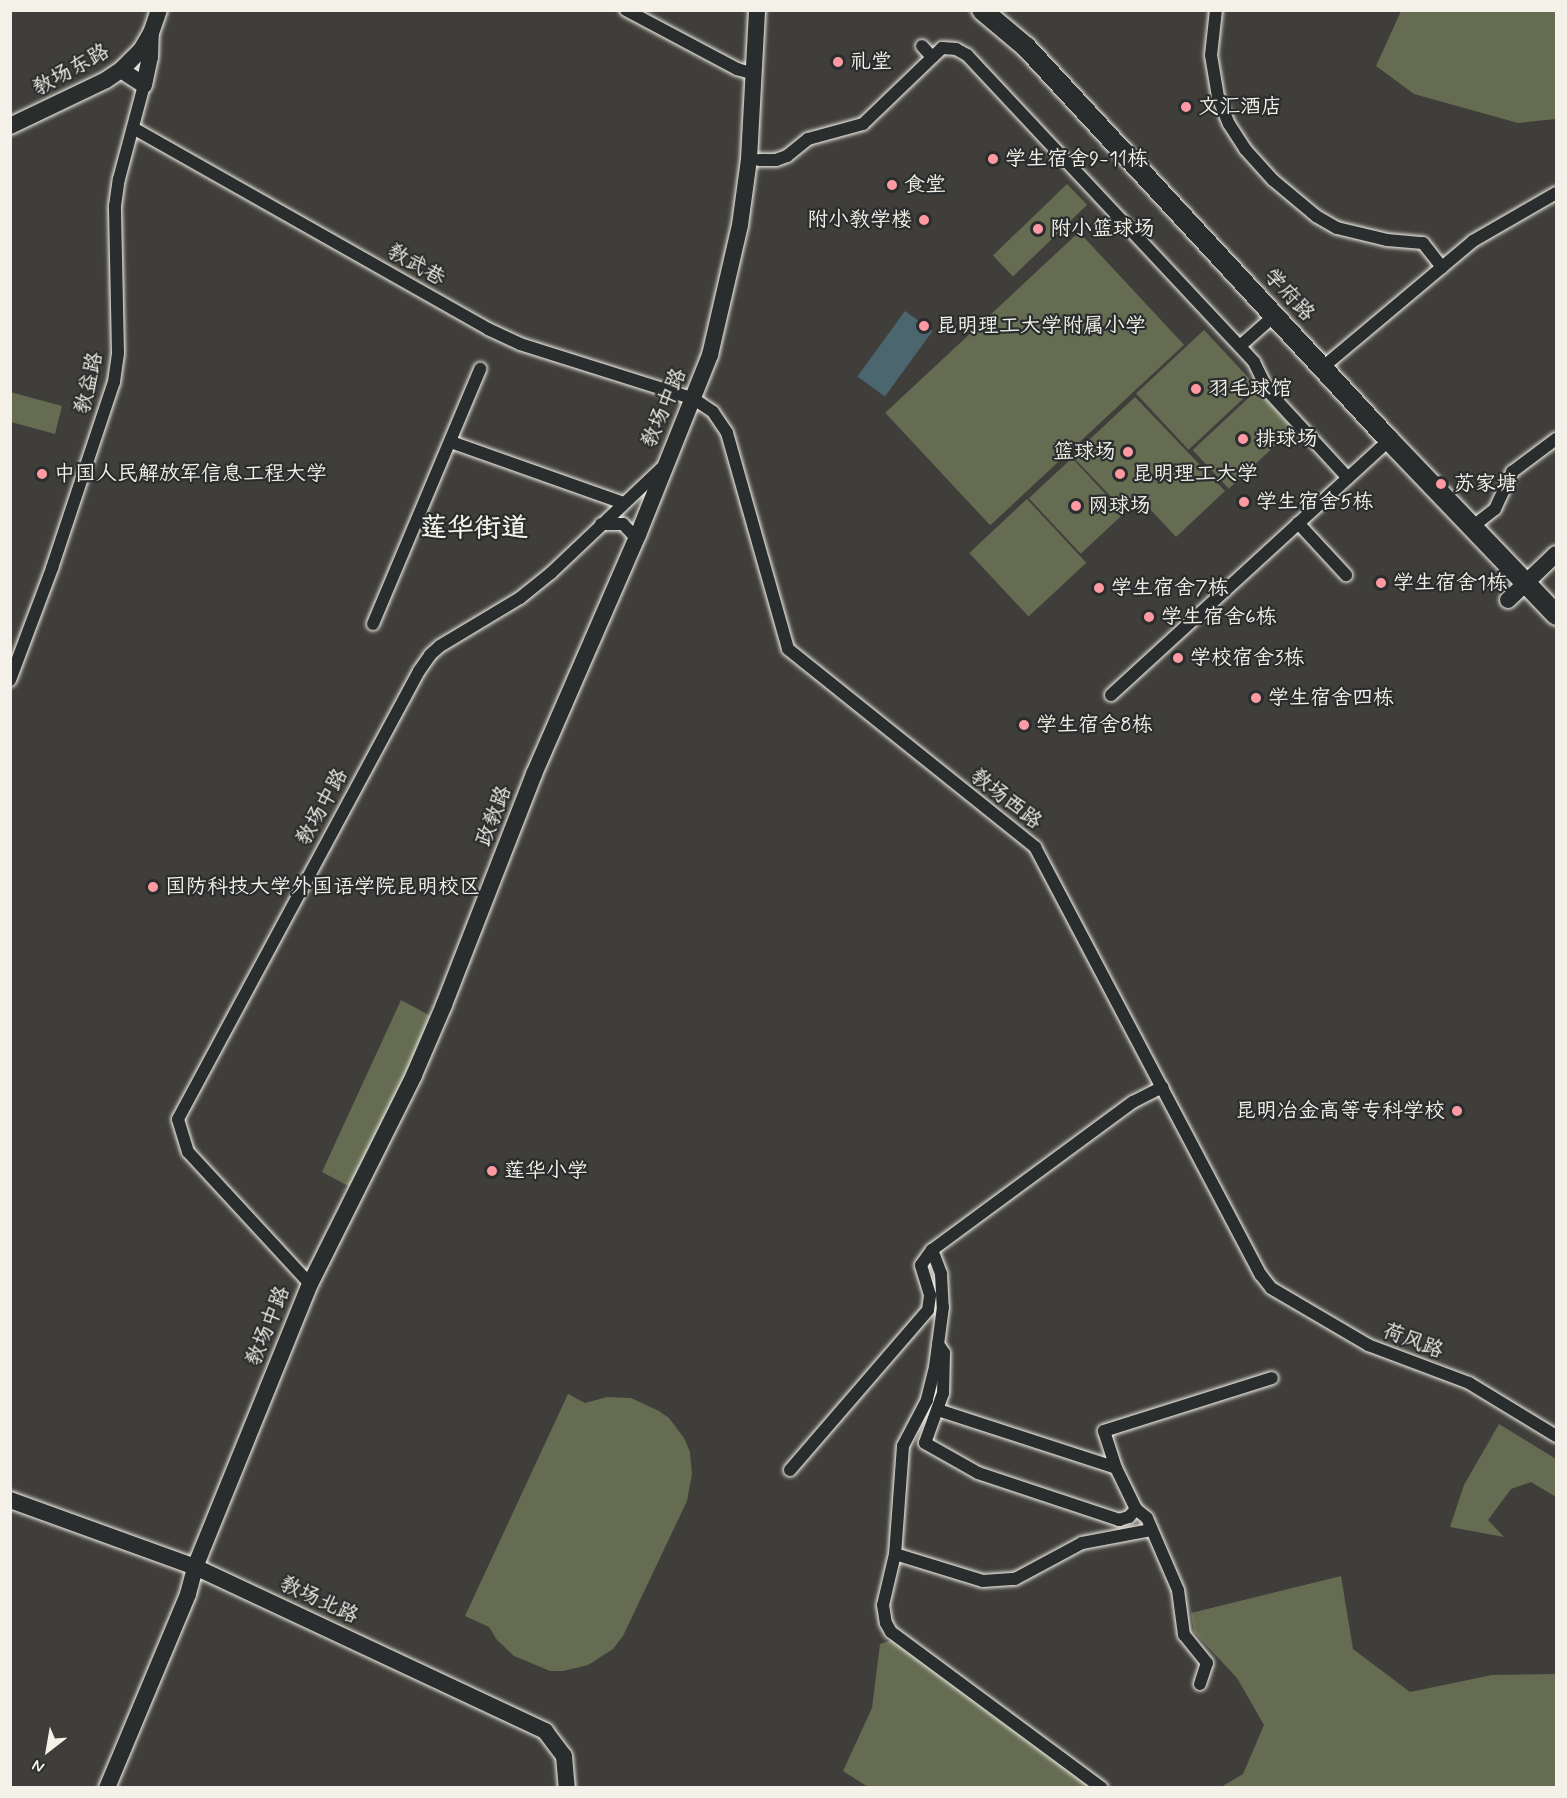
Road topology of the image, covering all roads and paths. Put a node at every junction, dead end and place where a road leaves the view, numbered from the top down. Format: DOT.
graph roads {
  1 [pos="626,10"];
  2 [pos="757,10"];
  3 [pos="982,10"];
  4 [pos="1216,10"];
  5 [pos="156,12"];
  6 [pos="151,33"];
  7 [pos="922,46"];
  8 [pos="932,57"];
  9 [pos="121,70"];
  10 [pos="754,74"];
  11 [pos="144,85"];
  12 [pos="10,126"];
  13 [pos="133,128"];
  14 [pos="759,160"];
  15 [pos="1557,193"];
  16 [pos="1442,267"];
  17 [pos="1275,315"];
  18 [pos="1240,346"];
  19 [pos="1323,367"];
  20 [pos="480,369"];
  21 [pos="694,399"];
  22 [pos="1557,439"];
  23 [pos="452,442"];
  24 [pos="1382,448"];
  25 [pos="669,460"];
  26 [pos="1348,478"];
  27 [pos="623,503"];
  28 [pos="1298,523"];
  29 [pos="601,524"];
  30 [pos="1472,527"];
  31 [pos="636,538"];
  32 [pos="1557,554"];
  33 [pos="1557,568"];
  34 [pos="1346,575"];
  35 [pos="1528,588"];
  36 [pos="1512,603"];
  37 [pos="1557,615"];
  38 [pos="373,624"];
  39 [pos="11,680"];
  40 [pos="1112,694"];
  41 [pos="1161,1087"];
  42 [pos="932,1250"];
  43 [pos="1261,1275"];
  44 [pos="310,1284"];
  45 [pos="938,1343"];
  46 [pos="1272,1378"];
  47 [pos="938,1410"];
  48 [pos="1557,1436"];
  49 [pos="1116,1468"];
  50 [pos="790,1470"];
  51 [pos="10,1500"];
  52 [pos="1136,1509"];
  53 [pos="1151,1530"];
  54 [pos="895,1554"];
  55 [pos="195,1567"];
  56 [pos="1200,1684"];
  57 [pos="107,1788"];
  58 [pos="567,1788"];
  59 [pos="1102,1788"];
  1 -- 10 [label="street"];
  2 -- 10 [label="main road, 教场中路"];
  3 -- 17 [label="main road, 学府路"];
  4 -- 16 [label="street"];
  5 -- 6 [label="main road, 教场东路"];
  6 -- 9 [label="main road, 教场东路"];
  6 -- 11 [label="main road"];
  7 -- 8 [label="street"];
  8 -- 14 [label="street"];
  8 -- 18 [label="street"];
  9 -- 11 [label="main road"];
  9 -- 12 [label="main road, 教场东路"];
  10 -- 21 [label="main road, 教场中路"];
  11 -- 13 [label="street, 教益路"];
  13 -- 21 [label="street, 教武巷"];
  13 -- 39 [label="street, 教益路"];
  15 -- 16 [label="street"];
  16 -- 19 [label="street"];
  17 -- 18 [label="street"];
  17 -- 19 [label="main road, 学府路"];
  18 -- 26 [label="street"];
  19 -- 30 [label="main road, 学府路"];
  20 -- 23 [label="street"];
  21 -- 25 [label="main road, 教场中路"];
  21 -- 41 [label="street, 教场西路"];
  22 -- 30 [label="street"];
  23 -- 27 [label="street"];
  23 -- 38 [label="street"];
  24 -- 26 [label="street"];
  25 -- 27 [label="street, 教场中路"];
  25 -- 31 [label="main road, 政教路"];
  26 -- 28 [label="street"];
  27 -- 29 [label="street, 教场中路"];
  28 -- 34 [label="street"];
  28 -- 40 [label="street"];
  29 -- 31 [label="street"];
  29 -- 44 [label="street, 教场中路"];
  30 -- 35 [label="main road, 学府路"];
  31 -- 44 [label="main road, 政教路"];
  32 -- 35 [label="main road"];
  33 -- 35 [label="main road"];
  35 -- 36 [label="main road"];
  35 -- 37 [label="main road, 学府路"];
  41 -- 42 [label="street"];
  41 -- 43 [label="street, 教场西路"];
  42 -- 45 [label="street"];
  42 -- 50 [label="street"];
  43 -- 48 [label="street, 荷风路"];
  44 -- 55 [label="main road, 教场中路"];
  45 -- 47 [label="street"];
  45 -- 54 [label="street"];
  46 -- 49 [label="street"];
  47 -- 49 [label="street"];
  47 -- 52 [label="street"];
  49 -- 52 [label="street"];
  51 -- 55 [label="main road, 教场北路"];
  52 -- 53 [label="street"];
  53 -- 54 [label="street"];
  53 -- 56 [label="street"];
  54 -- 59 [label="street"];
  55 -- 57 [label="main road, 教场中路"];
  55 -- 58 [label="main road, 教场北路"];
}
